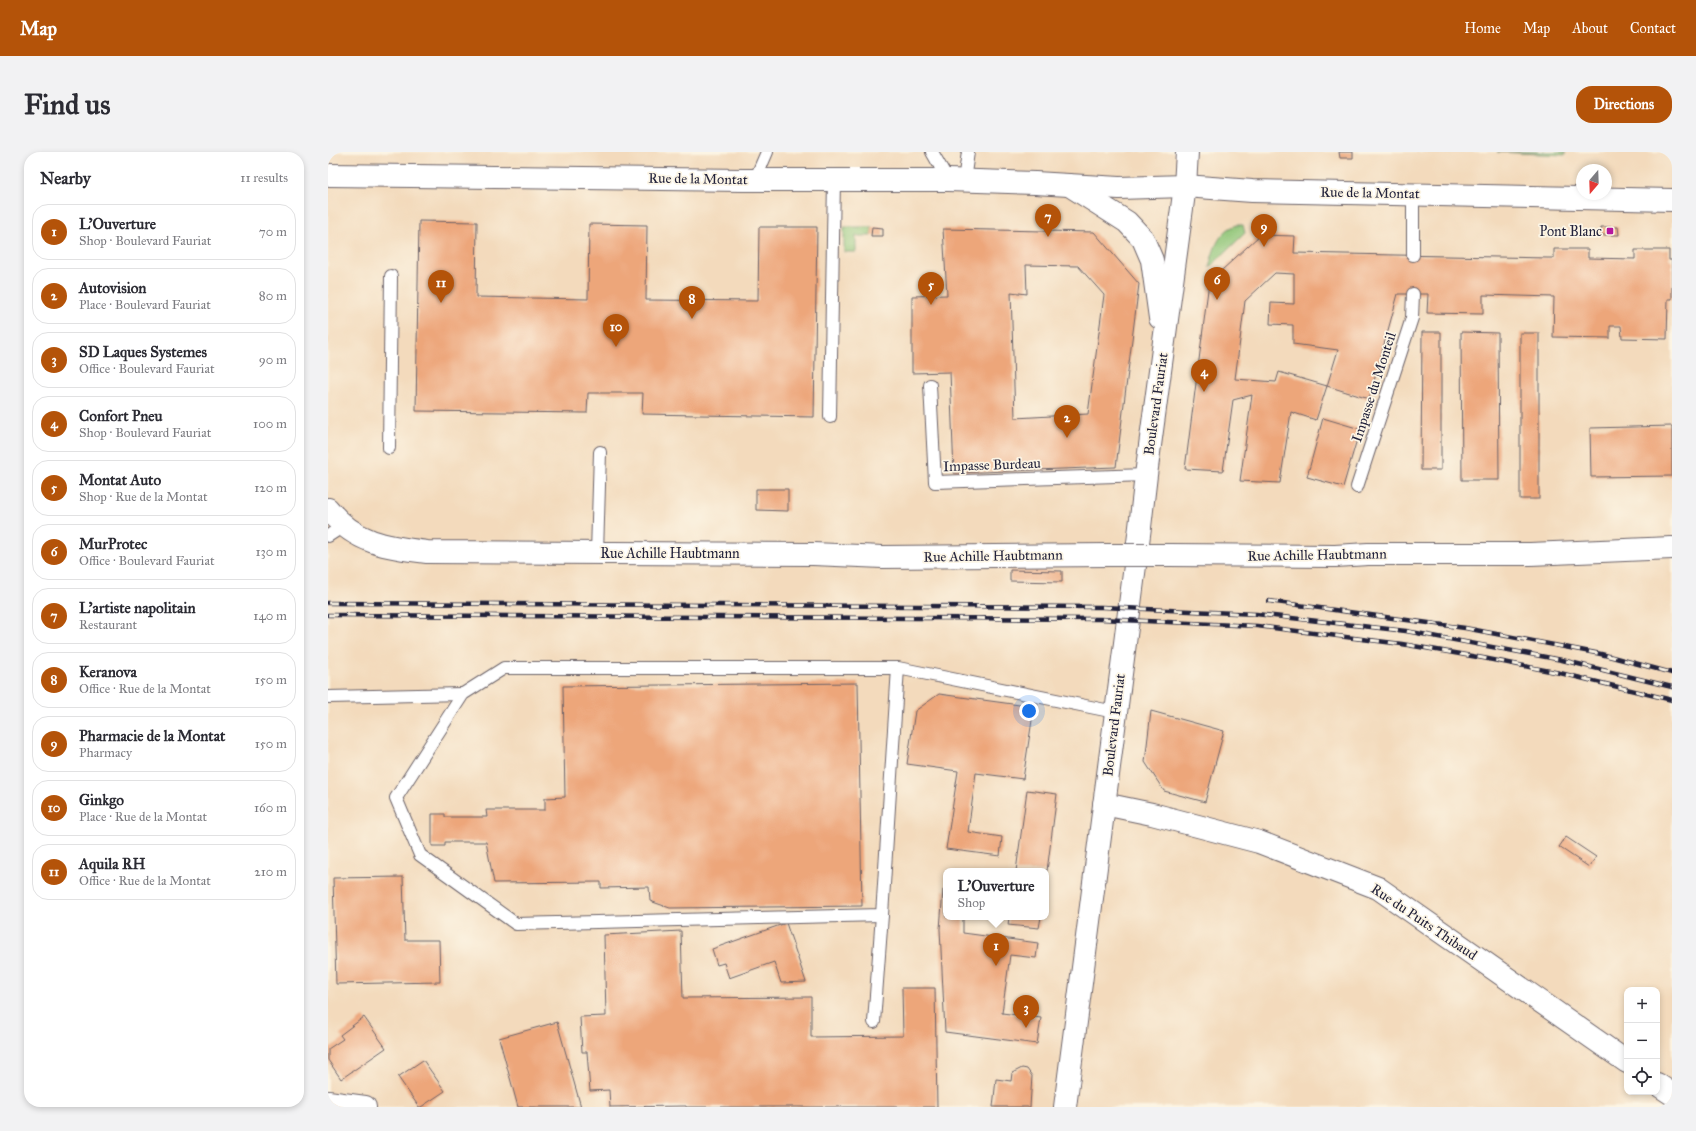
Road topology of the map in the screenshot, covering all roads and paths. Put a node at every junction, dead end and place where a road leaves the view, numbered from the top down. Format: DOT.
graph roads {
  1 [pos="767,152"];
  2 [pos="933,152"];
  3 [pos="968,152"];
  4 [pos="1187,152"];
  5 [pos="328,174"];
  6 [pos="834,179"];
  7 [pos="755,180"];
  8 [pos="956,180"];
  9 [pos="1069,185"];
  10 [pos="1185,186"];
  11 [pos="1413,193"];
  12 [pos="1672,200"];
  13 [pos="1413,255"];
  14 [pos="391,276"];
  15 [pos="1413,294"];
  16 [pos="1164,343"];
  17 [pos="930,385"];
  18 [pos="830,417"];
  19 [pos="389,448"];
  20 [pos="600,452"];
  21 [pos="1146,475"];
  22 [pos="1357,487"];
  23 [pos="328,509"];
  24 [pos="337,530"];
  25 [pos="1672,548"];
  26 [pos="597,553"];
  27 [pos="898,668"];
  28 [pos="463,694"];
  29 [pos="328,697"];
  30 [pos="1115,712"];
  31 [pos="1104,804"];
  32 [pos="882,915"];
  33 [pos="874,1022"];
  34 [pos="1624,1060"];
  35 [pos="1660,1086"];
  36 [pos="1672,1094"];
  37 [pos="328,1102"];
  38 [pos="365,1107"];
  39 [pos="1065,1107"];
  1 -- 7 [label="lane"];
  2 -- 8 [label="lane"];
  3 -- 8 [label="lane"];
  4 -- 10 [label="main road, Boulevard Fauriat"];
  5 -- 7 [label="main road, Rue de la Montat"];
  6 -- 7 [label="main road, Rue de la Montat"];
  6 -- 8 [label="main road, Rue de la Montat"];
  6 -- 18 [label="lane"];
  8 -- 9 [label="main road, Rue de la Montat"];
  9 -- 10 [label="main road, Rue de la Montat"];
  9 -- 16 [label="main road, Boulevard Fauriat"];
  10 -- 11 [label="main road, Rue de la Montat"];
  10 -- 16 [label="main road, Boulevard Fauriat"];
  11 -- 12 [label="main road, Rue de la Montat"];
  11 -- 13 [label="lane"];
  14 -- 19 [label="lane"];
  15 -- 22 [label="lane, Impasse du Monteil"];
  16 -- 21 [label="main road, Boulevard Fauriat"];
  17 -- 21 [label="lane, Impasse Burdeau"];
  20 -- 26 [label="lane"];
  21 -- 30 [label="main road, Boulevard Fauriat"];
  23 -- 24 [label="main road, Rue Achille Haubtmann"];
  24 -- 26 [label="main road, Rue Achille Haubtmann"];
  25 -- 26 [label="main road, Rue Achille Haubtmann, bridge"];
  27 -- 28 [label="lane"];
  27 -- 30 [label="lane"];
  27 -- 32 [label="lane"];
  28 -- 29 [label="lane"];
  28 -- 32 [label="lane"];
  30 -- 31 [label="main road, Boulevard Fauriat"];
  31 -- 34 [label="main road, Rue du Puits Thibaud"];
  31 -- 39 [label="main road, Boulevard Fauriat"];
  32 -- 33 [label="lane"];
  35 -- 36 [label="main road"];
  37 -- 38 [label="main road"];
}
